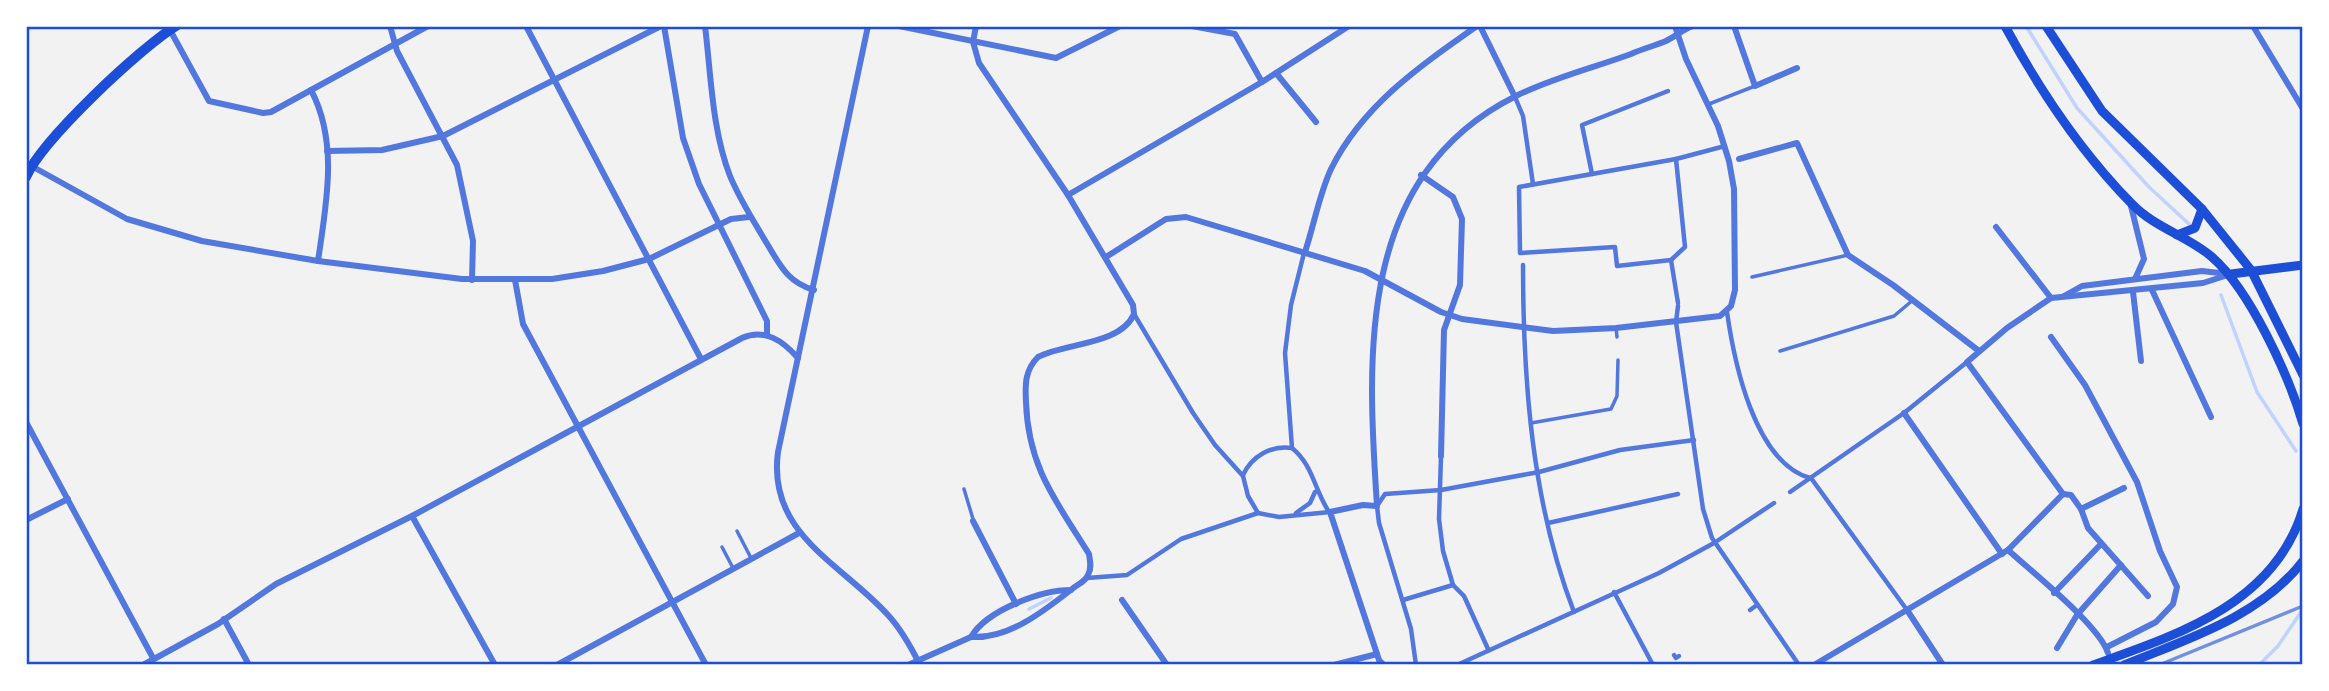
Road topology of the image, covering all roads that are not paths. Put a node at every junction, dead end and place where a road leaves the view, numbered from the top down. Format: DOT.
graph roads {
  1 [pos="390,26"];
  2 [pos="428,26"];
  3 [pos="526,26"];
  4 [pos="663,26"];
  5 [pos="705,26"];
  6 [pos="868,26"];
  7 [pos="899,26"];
  8 [pos="976,26"];
  9 [pos="1120,26"];
  10 [pos="1192,26"];
  11 [pos="1349,26"];
  12 [pos="1477,26"];
  13 [pos="1693,26"];
  14 [pos="1734,26"];
  15 [pos="2005,26"];
  16 [pos="2046,26"];
  17 [pos="2253,26"];
  18 [pos="171,27"];
  19 [pos="1676,29"];
  20 [pos="974,42"];
  21 [pos="395,43"];
  22 [pos="1797,68"];
  23 [pos="1276,73"];
  24 [pos="555,82"];
  25 [pos="1262,82"];
  26 [pos="1755,86"];
  27 [pos="311,90"];
  28 [pos="1668,92"];
  29 [pos="1515,96"];
  30 [pos="1709,104"];
  31 [pos="2303,109"];
  32 [pos="1316,122"];
  33 [pos="443,136"];
  34 [pos="1726,146"];
  35 [pos="327,151"];
  36 [pos="1676,159"];
  37 [pos="1739,159"];
  38 [pos="28,164"];
  39 [pos="1592,174"];
  40 [pos="1421,175"];
  41 [pos="26,177"];
  42 [pos="1533,184"];
  43 [pos="1068,195"];
  44 [pos="2130,202"];
  45 [pos="2202,209"];
  46 [pos="749,217"];
  47 [pos="718,226"];
  48 [pos="1996,227"];
  49 [pos="2177,235"];
  50 [pos="1305,252"];
  51 [pos="1848,255"];
  52 [pos="1106,257"];
  53 [pos="649,259"];
  54 [pos="1671,260"];
  55 [pos="318,261"];
  56 [pos="1523,265"];
  57 [pos="2303,265"];
  58 [pos="2251,270"];
  59 [pos="2231,274"];
  60 [pos="1752,277"];
  61 [pos="1382,278"];
  62 [pos="2135,279"];
  63 [pos="472,280"];
  64 [pos="515,280"];
  65 [pos="814,290"];
  66 [pos="2152,290"];
  67 [pos="2133,292"];
  68 [pos="2063,297"];
  69 [pos="2051,298"];
  70 [pos="1913,300"];
  71 [pos="1727,312"];
  72 [pos="1134,314"];
  73 [pos="1449,315"];
  74 [pos="1676,322"];
  75 [pos="1524,328"];
  76 [pos="1616,328"];
  77 [pos="767,335"];
  78 [pos="1617,337"];
  79 [pos="2051,337"];
  80 [pos="1780,351"];
  81 [pos="1979,351"];
  82 [pos="798,358"];
  83 [pos="701,359"];
  84 [pos="1618,360"];
  85 [pos="2141,361"];
  86 [pos="1967,362"];
  87 [pos="2303,375"];
  88 [pos="1904,413"];
  89 [pos="2211,417"];
  90 [pos="26,422"];
  91 [pos="1531,423"];
  92 [pos="2303,424"];
  93 [pos="579,425"];
  94 [pos="1693,440"];
  95 [pos="1292,448"];
  96 [pos="1441,456"];
  97 [pos="1539,472"];
  98 [pos="1243,476"];
  99 [pos="1811,478"];
  100 [pos="2124,488"];
  101 [pos="964,489"];
  102 [pos="1441,490"];
  103 [pos="1315,491"];
  104 [pos="1790,492"];
  105 [pos="1678,494"];
  106 [pos="2063,494"];
  107 [pos="68,499"];
  108 [pos="1774,503"];
  109 [pos="1377,506"];
  110 [pos="2081,509"];
  111 [pos="2303,509"];
  112 [pos="1329,512"];
  113 [pos="1258,513"];
  114 [pos="1293,514"];
  115 [pos="412,516"];
  116 [pos="26,520"];
  117 [pos="974,522"];
  118 [pos="1548,523"];
  119 [pos="737,531"];
  120 [pos="799,533"];
  121 [pos="1714,543"];
  122 [pos="2101,544"];
  123 [pos="722,547"];
  124 [pos="2005,552"];
  125 [pos="755,556"];
  126 [pos="2301,563"];
  127 [pos="2121,565"];
  128 [pos="733,568"];
  129 [pos="1087,578"];
  130 [pos="1453,585"];
  131 [pos="1071,590"];
  132 [pos="1614,592"];
  133 [pos="2054,593"];
  134 [pos="2148,596"];
  135 [pos="1122,600"];
  136 [pos="1403,600"];
  137 [pos="674,601"];
  138 [pos="1016,604"];
  139 [pos="1757,605"];
  140 [pos="1750,610"];
  141 [pos="1907,610"];
  142 [pos="1574,612"];
  143 [pos="2077,615"];
  144 [pos="224,619"];
  145 [pos="971,636"];
  146 [pos="2057,648"];
  147 [pos="1488,649"];
  148 [pos="2109,653"];
  149 [pos="153,658"];
  150 [pos="1380,661"];
  151 [pos="919,662"];
  152 [pos="143,665"];
  153 [pos="248,665"];
  154 [pos="495,665"];
  155 [pos="557,665"];
  156 [pos="706,665"];
  157 [pos="908,665"];
  158 [pos="1167,665"];
  159 [pos="1334,665"];
  160 [pos="1416,665"];
  161 [pos="1457,665"];
  162 [pos="1653,665"];
  163 [pos="1799,665"];
  164 [pos="1814,665"];
  165 [pos="1943,665"];
  166 [pos="2093,665"];
  167 [pos="2124,665"];
  1 -- 21 [label="street"];
  2 -- 21 [label="street"];
  3 -- 24 [label="street"];
  4 -- 24 [label="street"];
  4 -- 47 [label="street"];
  5 -- 46 [label="street"];
  6 -- 65 [label="street"];
  7 -- 20 [label="street"];
  8 -- 20 [label="street"];
  9 -- 20 [label="street"];
  10 -- 25 [label="street"];
  11 -- 23 [label="street"];
  12 -- 29 [label="street"];
  12 -- 50 [label="street"];
  13 -- 19 [label="street"];
  14 -- 26 [label="street"];
  15 -- 44 [label="main road"];
  16 -- 45 [label="main road"];
  17 -- 31 [label="street"];
  18 -- 27 [label="street"];
  18 -- 38 [label="main road"];
  19 -- 29 [label="street"];
  19 -- 30 [label="street"];
  20 -- 43 [label="street"];
  21 -- 27 [label="street"];
  21 -- 33 [label="street"];
  22 -- 26 [label="street"];
  23 -- 25 [label="street"];
  23 -- 32 [label="street"];
  24 -- 33 [label="street"];
  24 -- 53 [label="street"];
  25 -- 43 [label="street"];
  26 -- 30 [label="lane"];
  27 -- 35 [label="street"];
  28 -- 39 [label="street"];
  29 -- 40 [label="street"];
  29 -- 42 [label="street"];
  30 -- 34 [label="street"];
  33 -- 35 [label="street"];
  33 -- 63 [label="street"];
  34 -- 36 [label="street"];
  34 -- 71 [label="street"];
  35 -- 55 [label="street"];
  36 -- 39 [label="street"];
  36 -- 54 [label="street"];
  37 -- 51 [label="street"];
  38 -- 41 [label="main road"];
  38 -- 55 [label="street"];
  39 -- 42 [label="street"];
  40 -- 61 [label="street"];
  40 -- 73 [label="street"];
  42 -- 54 [label="street"];
  43 -- 52 [label="street"];
  44 -- 49 [label="main road"];
  44 -- 62 [label="street"];
  45 -- 49 [label="main road"];
  45 -- 58 [label="main road"];
  46 -- 47 [label="street"];
  46 -- 65 [label="street"];
  47 -- 53 [label="street"];
  47 -- 77 [label="street"];
  48 -- 69 [label="street"];
  49 -- 59 [label="main road"];
  50 -- 52 [label="street"];
  50 -- 61 [label="street"];
  50 -- 95 [label="street"];
  51 -- 60 [label="lane"];
  51 -- 70 [label="street"];
  52 -- 72 [label="street"];
  53 -- 64 [label="street"];
  53 -- 83 [label="street"];
  54 -- 74 [label="street"];
  55 -- 63 [label="street"];
  56 -- 75 [label="street"];
  57 -- 58 [label="main road"];
  58 -- 59 [label="main road"];
  58 -- 87 [label="main road"];
  59 -- 62 [label="street"];
  59 -- 66 [label="street"];
  59 -- 92 [label="main road"];
  61 -- 73 [label="street"];
  61 -- 109 [label="street"];
  62 -- 68 [label="street"];
  63 -- 64 [label="street"];
  64 -- 93 [label="street"];
  65 -- 82 [label="street"];
  66 -- 67 [label="street"];
  66 -- 89 [label="street"];
  67 -- 68 [label="street"];
  67 -- 85 [label="street"];
  68 -- 69 [label="street"];
  69 -- 81 [label="street"];
  70 -- 80 [label="lane"];
  70 -- 81 [label="street"];
  71 -- 74 [label="street"];
  71 -- 99 [label="street"];
  72 -- 98 [label="street"];
  72 -- 129 [label="street"];
  73 -- 75 [label="street"];
  73 -- 96 [label="street"];
  74 -- 76 [label="street"];
  74 -- 94 [label="street"];
  75 -- 76 [label="street"];
  75 -- 91 [label="street"];
  76 -- 78 [label="lane"];
  77 -- 82 [label="street"];
  77 -- 83 [label="street"];
  79 -- 148 [label="street"];
  81 -- 86 [label="street"];
  82 -- 120 [label="street"];
  83 -- 93 [label="street"];
  84 -- 91 [label="lane"];
  86 -- 88 [label="street"];
  86 -- 106 [label="street"];
  88 -- 99 [label="street"];
  88 -- 124 [label="street"];
  90 -- 107 [label="street"];
  91 -- 97 [label="street"];
  93 -- 115 [label="street"];
  93 -- 137 [label="street"];
  94 -- 97 [label="street"];
  94 -- 121 [label="street"];
  95 -- 98 [label="street"];
  95 -- 103 [label="street"];
  96 -- 102 [label="street"];
  97 -- 102 [label="street"];
  97 -- 118 [label="street"];
  98 -- 113 [label="street"];
  99 -- 104 [label="street"];
  99 -- 141 [label="street"];
  100 -- 110 [label="street"];
  101 -- 117 [label="lane"];
  102 -- 109 [label="street"];
  102 -- 130 [label="street"];
  103 -- 112 [label="street"];
  103 -- 114 [label="street"];
  105 -- 118 [label="street"];
  106 -- 110 [label="street"];
  106 -- 124 [label="street"];
  107 -- 116 [label="street"];
  107 -- 149 [label="street"];
  108 -- 121 [label="street"];
  109 -- 112 [label="street"];
  109 -- 136 [label="street"];
  110 -- 122 [label="street"];
  111 -- 148 [label="main road"];
  112 -- 114 [label="street"];
  112 -- 150 [label="street"];
  113 -- 114 [label="street"];
  113 -- 129 [label="street"];
  115 -- 144 [label="street"];
  115 -- 154 [label="street"];
  117 -- 138 [label="street"];
  118 -- 142 [label="street"];
  119 -- 125 [label="lane"];
  120 -- 125 [label="street"];
  120 -- 151 [label="street"];
  121 -- 132 [label="street"];
  121 -- 139 [label="street"];
  122 -- 127 [label="street"];
  122 -- 133 [label="street"];
  123 -- 128 [label="lane"];
  124 -- 133 [label="street"];
  124 -- 141 [label="street"];
  125 -- 128 [label="street"];
  126 -- 167 [label="main road"];
  127 -- 134 [label="street"];
  127 -- 143 [label="street"];
  128 -- 137 [label="street"];
  129 -- 131 [label="street"];
  130 -- 136 [label="street"];
  130 -- 147 [label="street"];
  131 -- 138 [label="street"];
  131 -- 145 [label="street"];
  132 -- 142 [label="street"];
  132 -- 162 [label="street"];
  133 -- 143 [label="street"];
  135 -- 158 [label="street"];
  136 -- 160 [label="street"];
  137 -- 155 [label="street"];
  137 -- 156 [label="street"];
  138 -- 145 [label="street"];
  139 -- 140 [label="street"];
  139 -- 163 [label="street"];
  141 -- 164 [label="street"];
  141 -- 165 [label="street"];
  142 -- 147 [label="street"];
  143 -- 146 [label="street"];
  143 -- 148 [label="street"];
  144 -- 149 [label="street"];
  144 -- 153 [label="street"];
  145 -- 151 [label="street"];
  147 -- 161 [label="street"];
  148 -- 166 [label="main road"];
  149 -- 152 [label="street"];
  150 -- 159 [label="street"];
  151 -- 157 [label="street"];
}
